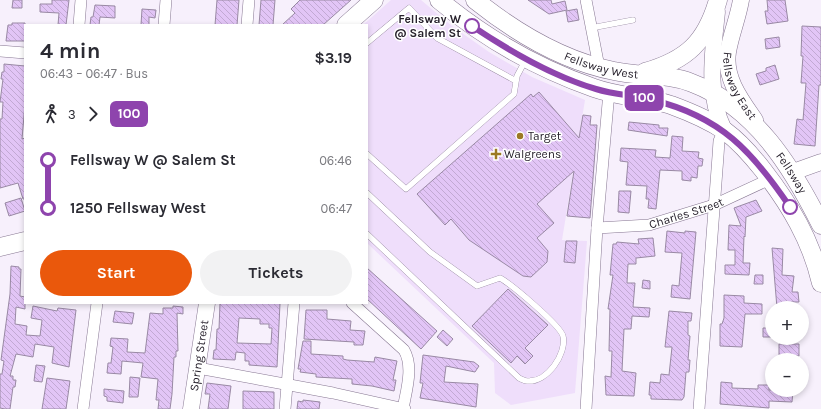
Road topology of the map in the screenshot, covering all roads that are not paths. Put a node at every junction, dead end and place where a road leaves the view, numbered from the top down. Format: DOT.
graph roads {
  1 [pos="81,0"];
  2 [pos="166,0"];
  3 [pos="249,0"];
  4 [pos="374,0"];
  5 [pos="439,0"];
  6 [pos="477,0"];
  7 [pos="586,0"];
  8 [pos="718,0"];
  9 [pos="741,0"];
  10 [pos="633,20"];
  11 [pos="79,24"];
  12 [pos="164,24"];
  13 [pos="247,24"];
  14 [pos="347,24"];
  15 [pos="592,28"];
  16 [pos="368,42"];
  17 [pos="0,51"];
  18 [pos="24,53"];
  19 [pos="526,59"];
  20 [pos="599,67"];
  21 [pos="636,74"];
  22 [pos="664,76"];
  23 [pos="516,81"];
  24 [pos="609,92"];
  25 [pos="713,93"];
  26 [pos="653,100"];
  27 [pos="724,130"];
  28 [pos="770,143"];
  29 [pos="368,155"];
  30 [pos="821,162"];
  31 [pos="793,172"];
  32 [pos="770,179"];
  33 [pos="368,194"];
  34 [pos="714,205"];
  35 [pos="821,225"];
  36 [pos="597,228"];
  37 [pos="368,235"];
  38 [pos="24,241"];
  39 [pos="0,247"];
  40 [pos="821,283"];
  41 [pos="97,304"];
  42 [pos="207,304"];
  43 [pos="294,304"];
  44 [pos="353,304"];
  45 [pos="198,368"];
  46 [pos="288,384"];
  47 [pos="83,409"];
  48 [pos="191,409"];
  49 [pos="285,409"];
  50 [pos="404,409"];
  51 [pos="587,409"];
  52 [pos="699,409"];
  1 -- 11 [label="street"];
  2 -- 12 [label="street"];
  3 -- 13 [label="street"];
  4 -- 14 [label="main road"];
  5 -- 19 [label="main road, Fellsway West"];
  6 -- 20 [label="main road, Fellsway West"];
  7 -- 15 [label="street"];
  8 -- 21 [label="main road"];
  8 -- 25 [label="main road, Fellsway East"];
  9 -- 28 [label="main road, Fellsway East"];
  10 -- 15 [label="lane"];
  15 -- 20 [label="street"];
  16 -- 23 [label="lane"];
  17 -- 18 [label="street"];
  19 -- 23 [label="lane"];
  19 -- 24 [label="main road, Fellsway West"];
  20 -- 21 [label="main road, Fellsway West"];
  21 -- 22 [label="main road, Fellsway West"];
  22 -- 25 [label="main road, Fellsway West"];
  22 -- 26 [label="main road"];
  23 -- 29 [label="lane"];
  24 -- 26 [label="main road, Fellsway West"];
  24 -- 36 [label="street"];
  25 -- 27 [label="main road, Fellsway East"];
  25 -- 28 [label="main road, Fellsway West"];
  26 -- 27 [label="main road, Fellsway West"];
  27 -- 32 [label="main road, Fellsway"];
  27 -- 34 [label="street"];
  28 -- 31 [label="main road, Fellsway"];
  30 -- 31 [label="main road"];
  31 -- 35 [label="main road, Fellsway"];
  32 -- 34 [label="street, Charles Street"];
  32 -- 40 [label="main road, Fellsway"];
  33 -- 37 [label="lane"];
  34 -- 36 [label="street, Charles Street"];
  34 -- 52 [label="street"];
  36 -- 51 [label="street"];
  38 -- 39 [label="main road"];
  41 -- 47 [label="street"];
  42 -- 45 [label="main road, Spring Street"];
  43 -- 46 [label="street"];
  44 -- 50 [label="street"];
  45 -- 46 [label="street"];
  45 -- 48 [label="main road, Spring Street"];
  46 -- 49 [label="street"];
  46 -- 50 [label="street"];
}
